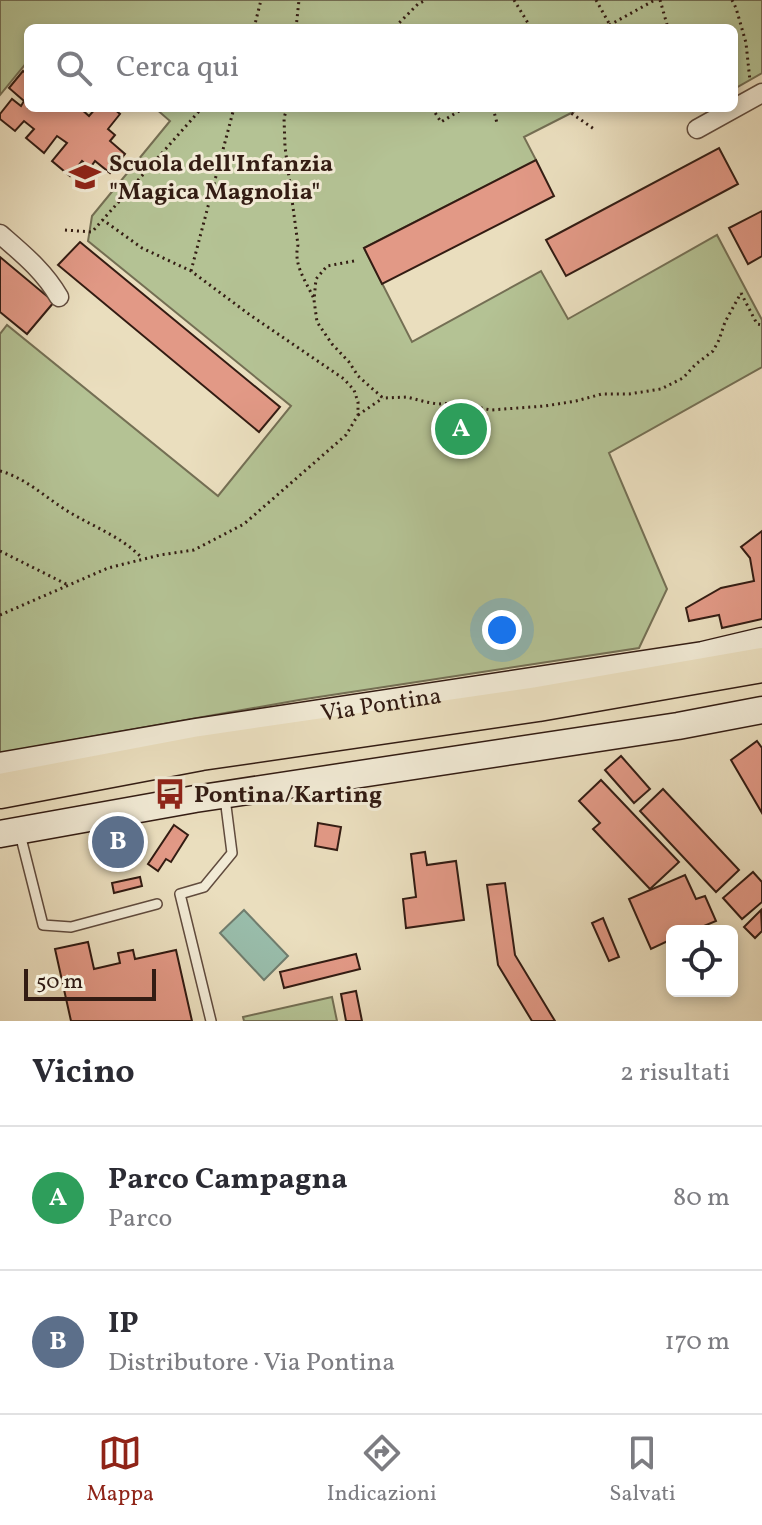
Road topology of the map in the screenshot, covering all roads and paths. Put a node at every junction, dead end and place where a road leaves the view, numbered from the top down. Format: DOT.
graph roads {
  1 [pos="261,0"];
  2 [pos="299,0"];
  3 [pos="426,0"];
  4 [pos="514,0"];
  5 [pos="596,0"];
  6 [pos="658,0"];
  7 [pos="732,0"];
  8 [pos="416,2"];
  9 [pos="255,24"];
  10 [pos="296,24"];
  11 [pos="398,24"];
  12 [pos="529,24"];
  13 [pos="609,24"];
  14 [pos="612,24"];
  15 [pos="667,24"];
  16 [pos="760,95"];
  17 [pos="738,107"];
  18 [pos="198,112"];
  19 [pos="233,112"];
  20 [pos="286,112"];
  21 [pos="435,112"];
  22 [pos="457,112"];
  23 [pos="494,112"];
  24 [pos="571,112"];
  25 [pos="728,112"];
  26 [pos="497,123"];
  27 [pos="594,129"];
  28 [pos="697,129"];
  29 [pos="103,220"];
  30 [pos="65,230"];
  31 [pos="0,234"];
  32 [pos="354,261"];
  33 [pos="191,271"];
  34 [pos="59,297"];
  35 [pos="314,300"];
  36 [pos="762,325"];
  37 [pos="383,398"];
  38 [pos="358,415"];
  39 [pos="0,471"];
  40 [pos="0,551"];
  41 [pos="143,559"];
  42 [pos="69,585"];
  43 [pos="0,615"];
  44 [pos="762,641"];
  45 [pos="762,665"];
  46 [pos="762,686"];
  47 [pos="382,704"];
  48 [pos="762,710"];
  49 [pos="201,753"];
  50 [pos="0,766"];
  51 [pos="0,791"];
  52 [pos="225,794"];
  53 [pos="6,825"];
  54 [pos="157,904"];
  55 [pos="211,1021"];
  1 -- 9 [label="path"];
  2 -- 10 [label="path"];
  3 -- 8 [label="path"];
  4 -- 12 [label="path"];
  5 -- 13 [label="path"];
  6 -- 14 [label="path"];
  6 -- 15 [label="path"];
  7 -- 16 [label="path"];
  8 -- 11 [label="path"];
  16 -- 17 [label="street"];
  18 -- 29 [label="path"];
  19 -- 33 [label="path"];
  20 -- 35 [label="path"];
  21 -- 22 [label="path"];
  23 -- 26 [label="path"];
  24 -- 27 [label="path"];
  25 -- 28 [label="street"];
  29 -- 30 [label="path"];
  29 -- 33 [label="path"];
  31 -- 34 [label="street"];
  32 -- 35 [label="path"];
  33 -- 38 [label="path"];
  35 -- 37 [label="path"];
  36 -- 37 [label="path"];
  37 -- 38 [label="path"];
  38 -- 41 [label="path"];
  39 -- 41 [label="path"];
  40 -- 42 [label="path"];
  41 -- 42 [label="path"];
  42 -- 43 [label="path"];
  44 -- 47 [label="street, Via Pontina"];
  45 -- 49 [label="highway, Via Pontina"];
  46 -- 53 [label="highway, Via Pontina"];
  47 -- 49 [label="highway"];
  47 -- 50 [label="street, Via Pontina"];
  48 -- 52 [label="street"];
  49 -- 51 [label="highway, Via Pontina"];
  52 -- 53 [label="street"];
  52 -- 55 [label="lane"];
  53 -- 54 [label="lane"];
}
